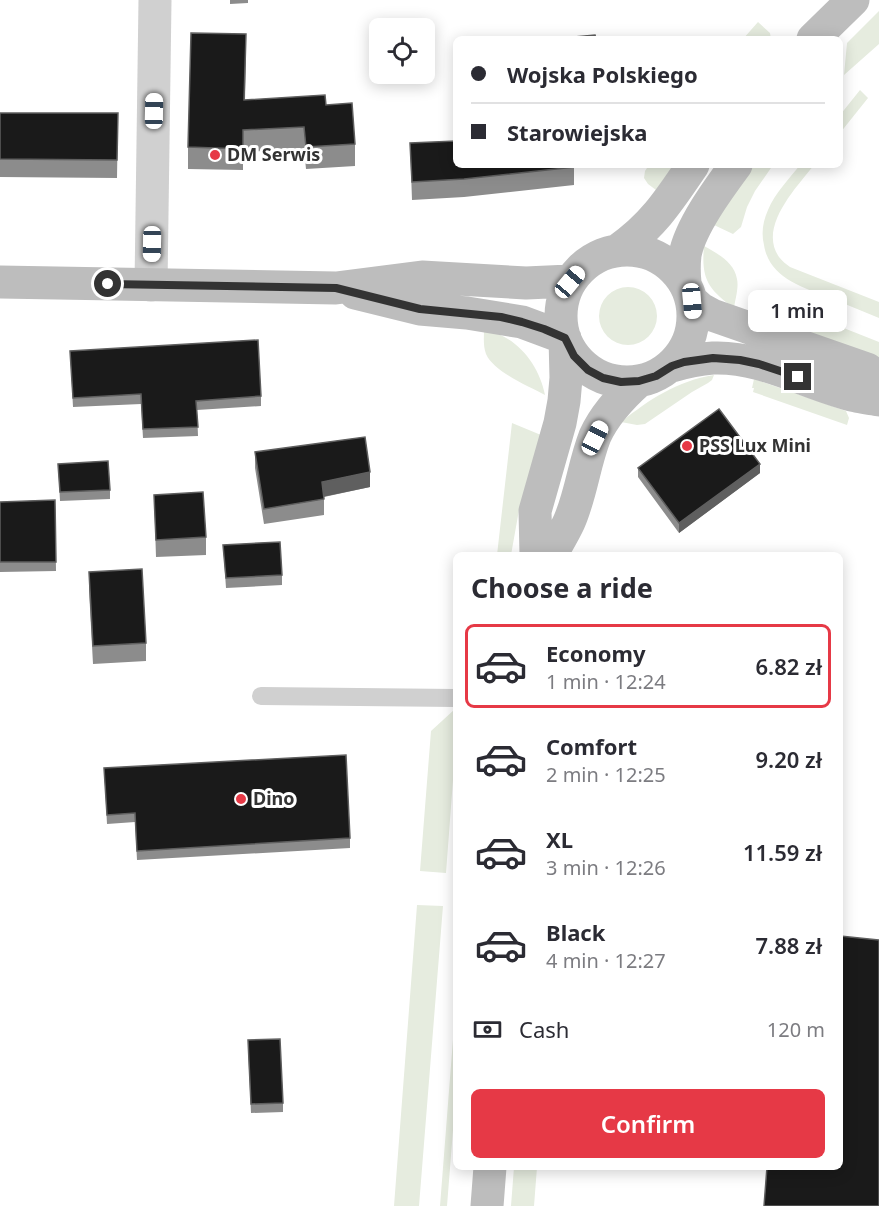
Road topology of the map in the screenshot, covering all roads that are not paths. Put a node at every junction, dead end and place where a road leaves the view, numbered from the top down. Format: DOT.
graph roads {
  1 [pos="156,0"];
  2 [pos="853,0"];
  3 [pos="816,36"];
  4 [pos="691,168"];
  5 [pos="734,168"];
  6 [pos="618,250"];
  7 [pos="0,282"];
  8 [pos="570,282"];
  9 [pos="151,285"];
  10 [pos="336,288"];
  11 [pos="689,292"];
  12 [pos="565,338"];
  13 [pos="672,366"];
  14 [pos="879,377"];
  15 [pos="639,381"];
  16 [pos="879,400"];
  17 [pos="536,552"];
  18 [pos="553,552"];
  19 [pos="261,696"];
  20 [pos="453,698"];
  21 [pos="490,1170"];
  22 [pos="487,1206"];
  1 -- 9 [label="street"];
  2 -- 3 [label="street"];
  4 -- 6 [label="street"];
  5 -- 11 [label="street"];
  6 -- 8 [label="street"];
  6 -- 11 [label="street"];
  7 -- 9 [label="street"];
  8 -- 10 [label="street"];
  8 -- 12 [label="street"];
  9 -- 10 [label="street"];
  10 -- 12 [label="street"];
  11 -- 13 [label="street"];
  11 -- 14 [label="street"];
  12 -- 15 [label="street"];
  12 -- 17 [label="street"];
  13 -- 15 [label="street"];
  13 -- 16 [label="street"];
  15 -- 18 [label="street"];
  19 -- 20 [label="lane"];
  21 -- 22 [label="street"];
}
